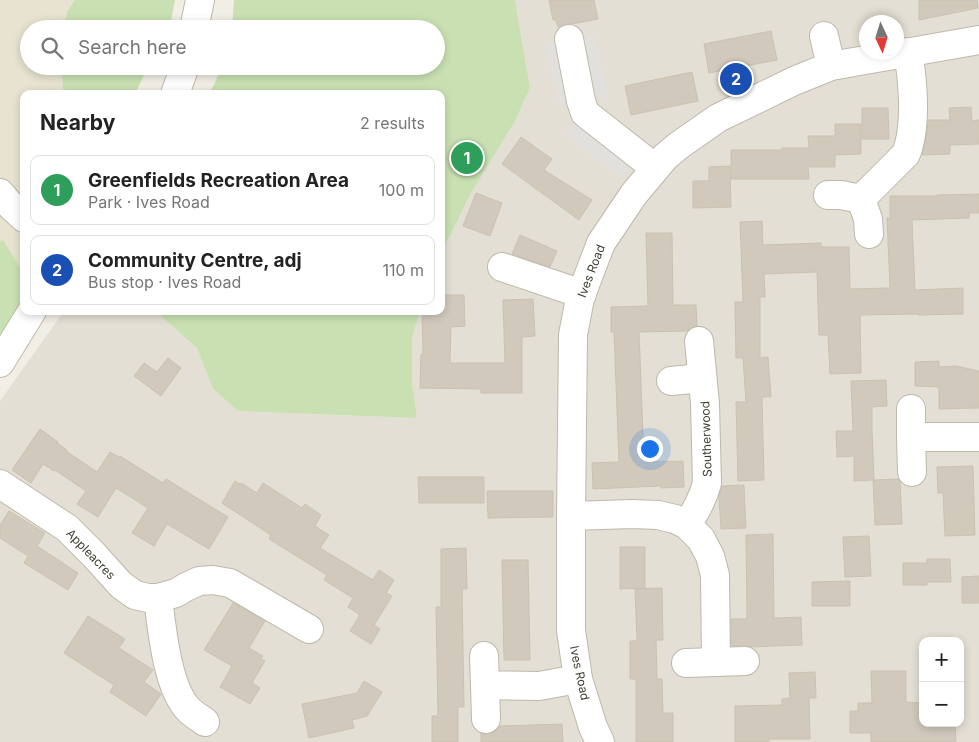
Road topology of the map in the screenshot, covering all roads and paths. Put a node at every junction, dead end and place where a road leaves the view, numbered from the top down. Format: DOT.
graph roads {
  1 [pos="200,0"];
  2 [pos="196,20"];
  3 [pos="824,36"];
  4 [pos="569,39"];
  5 [pos="979,40"];
  6 [pos="908,52"];
  7 [pos="831,66"];
  8 [pos="181,75"];
  9 [pos="176,90"];
  10 [pos="655,168"];
  11 [pos="0,194"];
  12 [pos="828,195"];
  13 [pos="861,199"];
  14 [pos="20,214"];
  15 [pos="869,234"];
  16 [pos="502,267"];
  17 [pos="582,294"];
  18 [pos="30,315"];
  19 [pos="699,341"];
  20 [pos="0,363"];
  21 [pos="702,378"];
  22 [pos="671,381"];
  23 [pos="911,409"];
  24 [pos="979,437"];
  25 [pos="912,438"];
  26 [pos="912,472"];
  27 [pos="0,484"];
  28 [pos="571,516"];
  29 [pos="687,526"];
  30 [pos="158,598"];
  31 [pos="309,629"];
  32 [pos="484,656"];
  33 [pos="745,661"];
  34 [pos="716,662"];
  35 [pos="686,663"];
  36 [pos="578,679"];
  37 [pos="484,685"];
  38 [pos="486,719"];
  39 [pos="205,722"];
  40 [pos="600,742"];
  1 -- 2 [label="street"];
  3 -- 7 [label="street"];
  4 -- 10 [label="street"];
  5 -- 6 [label="street, Ives Road"];
  6 -- 7 [label="street, Ives Road"];
  6 -- 13 [label="street"];
  7 -- 10 [label="street, Ives Road"];
  8 -- 9 [label="street"];
  10 -- 17 [label="street, Ives Road"];
  11 -- 14 [label="street"];
  12 -- 13 [label="street"];
  13 -- 15 [label="street"];
  16 -- 17 [label="street"];
  17 -- 28 [label="street, Ives Road"];
  18 -- 20 [label="street"];
  19 -- 21 [label="street, Southerwood"];
  21 -- 22 [label="street"];
  21 -- 29 [label="street, Southerwood"];
  23 -- 25 [label="street"];
  24 -- 25 [label="street"];
  25 -- 26 [label="street"];
  27 -- 30 [label="street, Appleacres"];
  28 -- 29 [label="street"];
  28 -- 36 [label="street, Ives Road"];
  29 -- 34 [label="street"];
  30 -- 31 [label="street, Appleacres"];
  30 -- 39 [label="street"];
  32 -- 37 [label="street"];
  33 -- 34 [label="street"];
  34 -- 35 [label="street"];
  36 -- 37 [label="street"];
  36 -- 40 [label="street, Ives Road"];
  37 -- 38 [label="street"];
}
